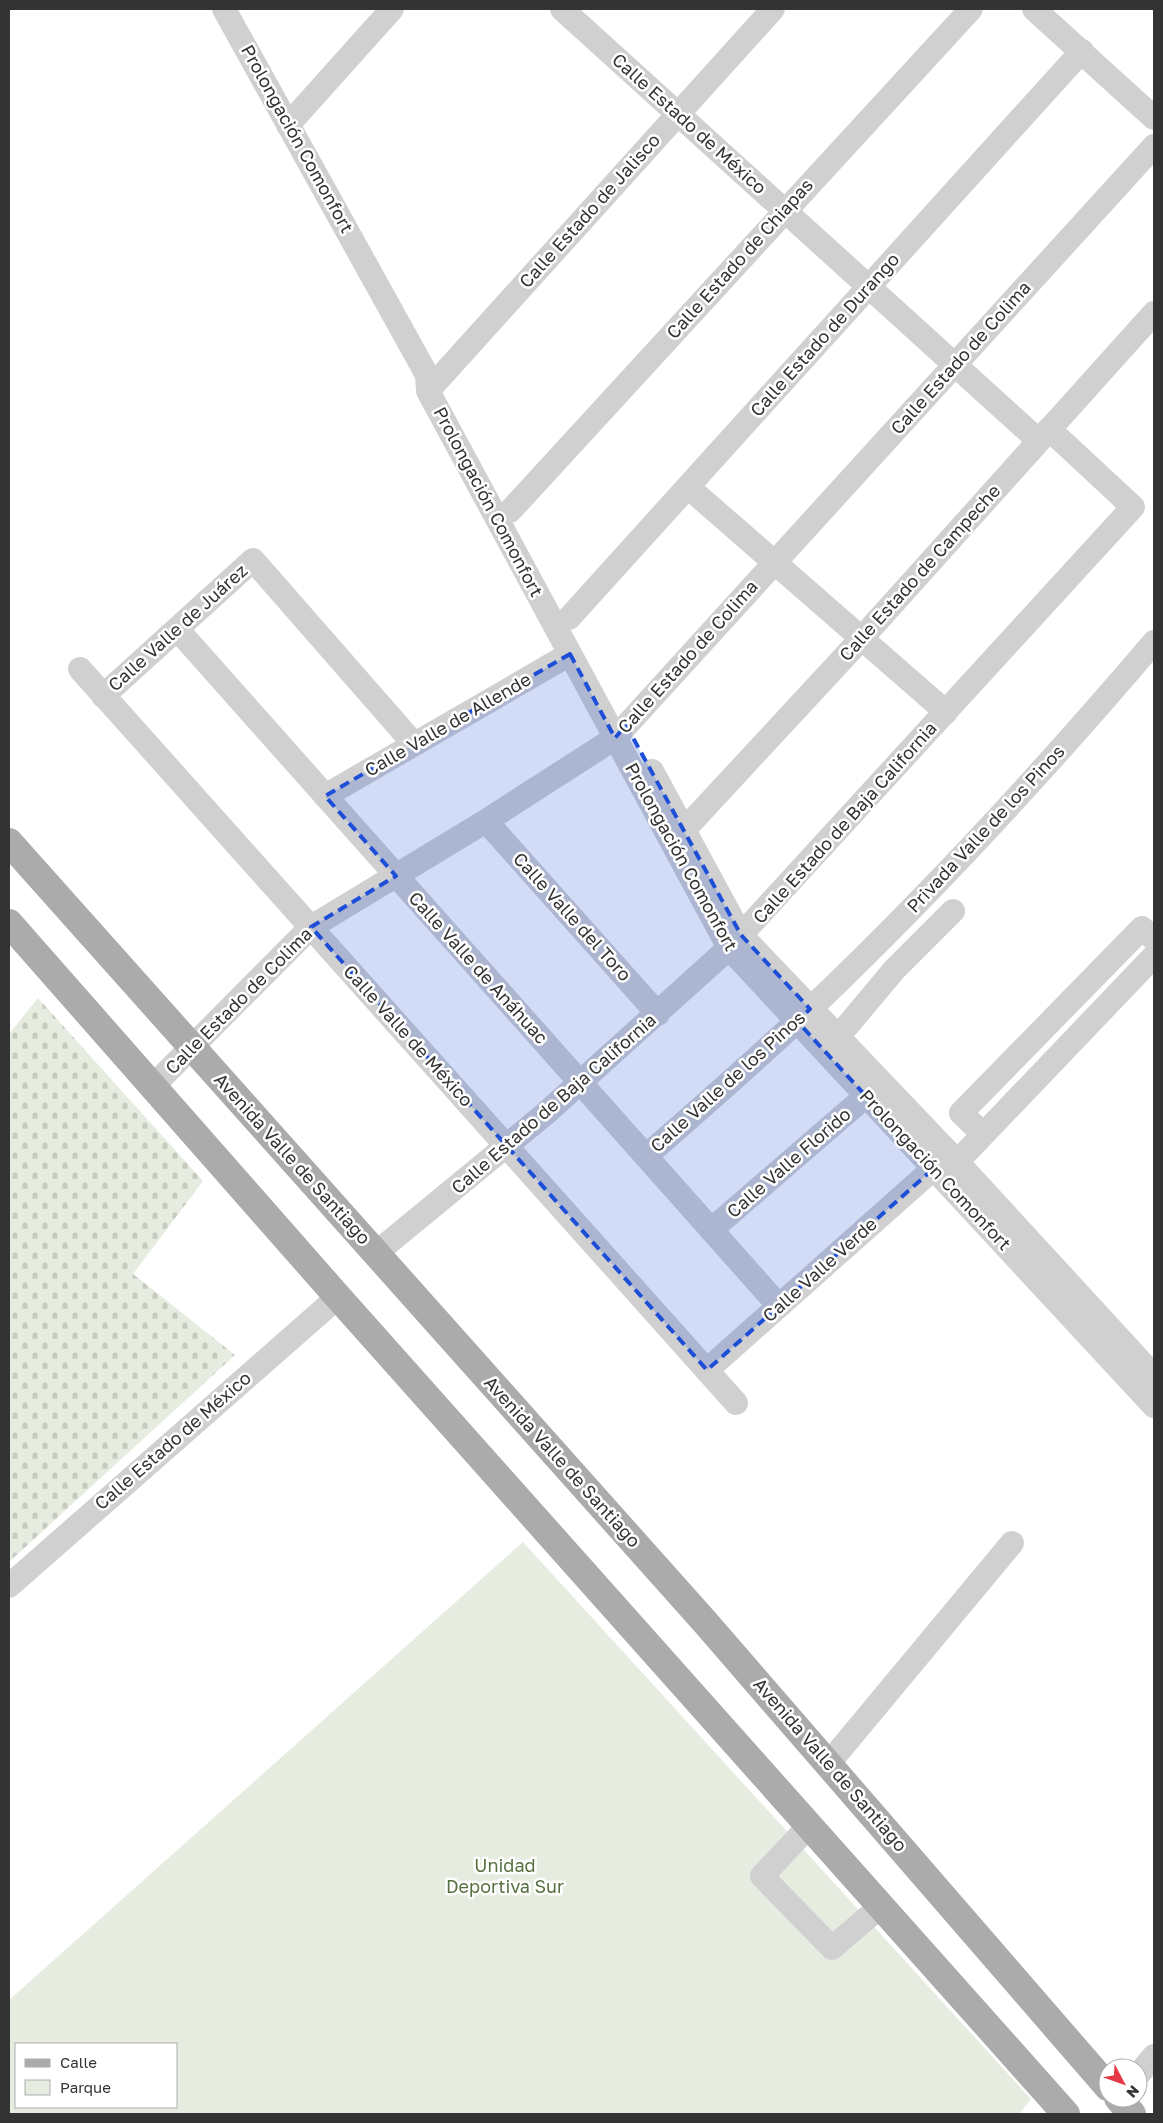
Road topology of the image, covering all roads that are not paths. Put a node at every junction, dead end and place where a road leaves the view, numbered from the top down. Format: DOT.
graph roads {
  1 [pos="224,9"];
  2 [pos="392,9"];
  3 [pos="774,9"];
  4 [pos="971,9"];
  5 [pos="1034,9"];
  6 [pos="570,11"];
  7 [pos="1082,51"];
  8 [pos="677,114"];
  9 [pos="1154,118"];
  10 [pos="288,125"];
  11 [pos="1154,146"];
  12 [pos="785,211"];
  13 [pos="869,287"];
  14 [pos="1154,313"];
  15 [pos="955,365"];
  16 [pos="431,382"];
  17 [pos="1044,435"];
  18 [pos="688,487"];
  19 [pos="1133,507"];
  20 [pos="510,511"];
  21 [pos="774,563"];
  22 [pos="569,618"];
  23 [pos="177,629"];
  24 [pos="861,638"];
  25 [pos="1154,642"];
  26 [pos="570,654"];
  27 [pos="80,669"];
  28 [pos="103,696"];
  29 [pos="946,712"];
  30 [pos="620,731"];
  31 [pos="414,744"];
  32 [pos="326,796"];
  33 [pos="486,821"];
  34 [pos="684,830"];
  35 [pos="9,842"];
  36 [pos="396,876"];
  37 [pos="953,911"];
  38 [pos="9,923"];
  39 [pos="310,927"];
  40 [pos="1154,939"];
  41 [pos="735,942"];
  42 [pos="1154,956"];
  43 [pos="1067,1005"];
  44 [pos="658,1014"];
  45 [pos="804,1015"];
  46 [pos="1088,1026"];
  47 [pos="838,1037"];
  48 [pos="192,1047"];
  49 [pos="581,1083"];
  50 [pos="153,1086"];
  51 [pos="866,1096"];
  52 [pos="983,1134"];
  53 [pos="507,1147"];
  54 [pos="646,1156"];
  55 [pos="957,1162"];
  56 [pos="933,1169"];
  57 [pos="712,1230"];
  58 [pos="376,1253"];
  59 [pos="338,1297"];
  60 [pos="779,1306"];
  61 [pos="707,1370"];
  62 [pos="1154,1376"];
  63 [pos="736,1403"];
  64 [pos="1154,1406"];
  65 [pos="1012,1543"];
  66 [pos="9,1586"];
  67 [pos="829,1763"];
  68 [pos="810,1825"];
  69 [pos="881,1906"];
  70 [pos="1098,2075"];
  71 [pos="1066,2114"];
  1 -- 10 [label="street, Prolongación Comonfort"];
  2 -- 10 [label="street"];
  3 -- 8 [label="street, Calle Estado de Jalisco"];
  4 -- 12 [label="street, Calle Estado de Chiapas"];
  5 -- 7 [label="street"];
  6 -- 8 [label="street, Calle Estado de México"];
  7 -- 9 [label="street"];
  7 -- 13 [label="street, Calle Estado de Durango"];
  8 -- 12 [label="street, Calle Estado de México"];
  8 -- 16 [label="street, Calle Estado de Jalisco"];
  10 -- 16 [label="street, Prolongación Comonfort"];
  11 -- 15 [label="street, Calle Estado de Colima"];
  12 -- 13 [label="street, Calle Estado de México"];
  12 -- 20 [label="street, Calle Estado de Chiapas"];
  13 -- 15 [label="street, Calle Estado de México"];
  13 -- 18 [label="street, Calle Estado de Durango"];
  14 -- 17 [label="street, Calle Estado de Campeche"];
  15 -- 17 [label="street, Calle Estado de México"];
  15 -- 21 [label="street, Calle Estado de Colima"];
  16 -- 20 [label="street, Prolongación Comonfort"];
  16 -- 26 [label="street, Prolongación Comonfort"];
  17 -- 19 [label="street, Calle Estado de México"];
  17 -- 24 [label="street, Calle Estado de Campeche"];
  18 -- 21 [label="street"];
  18 -- 22 [label="street, Calle Estado de Durango"];
  19 -- 29 [label="street, Calle Estado de Baja California"];
  20 -- 22 [label="street, Prolongación Comonfort"];
  21 -- 24 [label="street"];
  21 -- 30 [label="street, Calle Estado de Colima"];
  22 -- 30 [label="street, Prolongación Comonfort"];
  23 -- 28 [label="street, Calle Valle de Juárez"];
  23 -- 31 [label="street, Calle Valle de Juárez"];
  23 -- 32 [label="street, Calle Valle de Anáhuac"];
  24 -- 29 [label="street"];
  24 -- 34 [label="street, Calle Estado de Campeche"];
  25 -- 45 [label="street, Privada Valle de los Pinos"];
  26 -- 30 [label="street, Prolongación Comonfort"];
  26 -- 31 [label="street, Calle Valle de Allende"];
  27 -- 28 [label="street, Calle Valle de México"];
  28 -- 39 [label="street, Calle Valle de México"];
  29 -- 41 [label="street, Calle Estado de Baja California"];
  30 -- 33 [label="street, Calle Estado de Colima"];
  30 -- 34 [label="street, Prolongación Comonfort"];
  30 -- 41 [label="street, Prolongación Comonfort"];
  31 -- 32 [label="street, Calle Valle de Allende"];
  32 -- 36 [label="street, Calle Valle de Anáhuac"];
  33 -- 36 [label="street, Calle Estado de Colima"];
  33 -- 44 [label="street, Calle Valle del Toro"];
  34 -- 41 [label="street, Prolongación Comonfort"];
  35 -- 48 [label="main road, Avenida Valle de Santiago"];
  36 -- 39 [label="street, Calle Estado de Colima"];
  36 -- 49 [label="street, Calle Valle de Anáhuac"];
  37 -- 47 [label="street"];
  38 -- 50 [label="main road"];
  39 -- 48 [label="street, Calle Estado de Colima"];
  39 -- 53 [label="street, Calle Valle de México"];
  40 -- 43 [label="street"];
  41 -- 44 [label="street, Calle Estado de Baja California"];
  41 -- 45 [label="street, Prolongación Comonfort"];
  42 -- 46 [label="street"];
  43 -- 46 [label="street"];
  43 -- 52 [label="street"];
  44 -- 49 [label="street, Calle Estado de Baja California"];
  45 -- 47 [label="street, Prolongación Comonfort"];
  45 -- 51 [label="street, Prolongación Comonfort"];
  45 -- 54 [label="street, Calle Valle de los Pinos"];
  46 -- 52 [label="street"];
  47 -- 55 [label="street, Prolongación Comonfort"];
  48 -- 50 [label="street, Calle Estado de Colima"];
  48 -- 58 [label="main road, Avenida Valle de Santiago"];
  49 -- 53 [label="street, Calle Estado de Baja California"];
  49 -- 54 [label="street, Calle Valle de Anáhuac"];
  50 -- 59 [label="main road"];
  51 -- 56 [label="street, Prolongación Comonfort"];
  51 -- 57 [label="street, Calle Valle Florido"];
  52 -- 55 [label="street"];
  53 -- 58 [label="street, Calle Estado de Baja California"];
  53 -- 61 [label="street, Calle Valle de México"];
  54 -- 57 [label="street, Calle Valle de Anáhuac"];
  55 -- 62 [label="street, Prolongación Comonfort"];
  56 -- 60 [label="street, Calle Valle Verde"];
  56 -- 64 [label="street, Prolongación Comonfort"];
  57 -- 60 [label="street, Calle Valle de Anáhuac"];
  58 -- 67 [label="main road, Avenida Valle de Santiago"];
  59 -- 66 [label="street, Calle Estado de México"];
  59 -- 68 [label="main road"];
  60 -- 61 [label="street, Calle Valle Verde"];
  61 -- 63 [label="street, Calle Valle de México"];
  65 -- 67 [label="street"];
  67 -- 70 [label="main road, Avenida Valle de Santiago"];
  68 -- 69 [label="main road"];
  68 -- 69 [label="street"];
  69 -- 71 [label="main road"];
}
